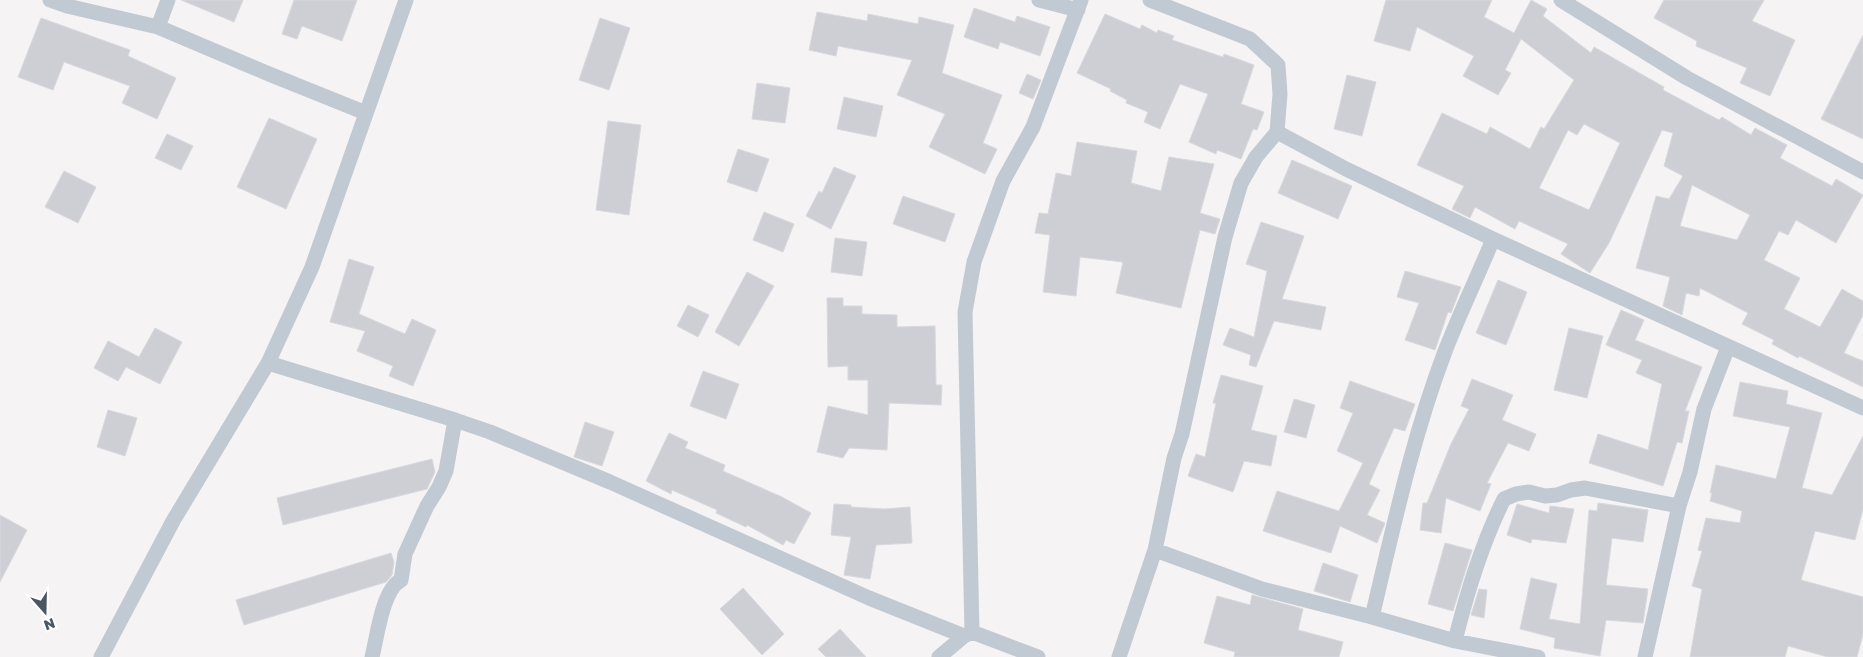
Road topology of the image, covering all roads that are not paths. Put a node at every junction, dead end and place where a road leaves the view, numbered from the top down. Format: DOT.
graph roads {
  1 [pos="50,0"];
  2 [pos="168,0"];
  3 [pos="406,0"];
  4 [pos="1038,0"];
  5 [pos="1150,0"];
  6 [pos="1561,0"];
  7 [pos="1080,5"];
  8 [pos="158,27"];
  9 [pos="366,113"];
  10 [pos="1277,132"];
  11 [pos="1863,172"];
  12 [pos="1493,239"];
  13 [pos="1728,347"];
  14 [pos="268,363"];
  15 [pos="1863,408"];
  16 [pos="455,420"];
  17 [pos="1679,506"];
  18 [pos="1155,550"];
  19 [pos="1372,617"];
  20 [pos="968,634"];
  21 [pos="1455,641"];
  22 [pos="101,657"];
  23 [pos="372,657"];
  24 [pos="939,657"];
  25 [pos="1038,657"];
  26 [pos="1118,657"];
  27 [pos="1538,657"];
  28 [pos="1645,657"];
  1 -- 8 [label="street"];
  2 -- 8 [label="street"];
  3 -- 9 [label="street"];
  4 -- 7 [label="street"];
  5 -- 10 [label="street"];
  6 -- 11 [label="street"];
  7 -- 20 [label="street"];
  8 -- 9 [label="street"];
  9 -- 14 [label="street"];
  10 -- 12 [label="street"];
  10 -- 18 [label="street"];
  12 -- 13 [label="street"];
  12 -- 19 [label="street"];
  13 -- 15 [label="street"];
  13 -- 17 [label="street"];
  14 -- 16 [label="street"];
  14 -- 22 [label="street"];
  16 -- 20 [label="street"];
  16 -- 23 [label="street"];
  17 -- 21 [label="street"];
  17 -- 28 [label="street"];
  18 -- 19 [label="street"];
  18 -- 26 [label="street"];
  19 -- 21 [label="street"];
  20 -- 24 [label="street"];
  20 -- 25 [label="street"];
  21 -- 27 [label="street"];
}
